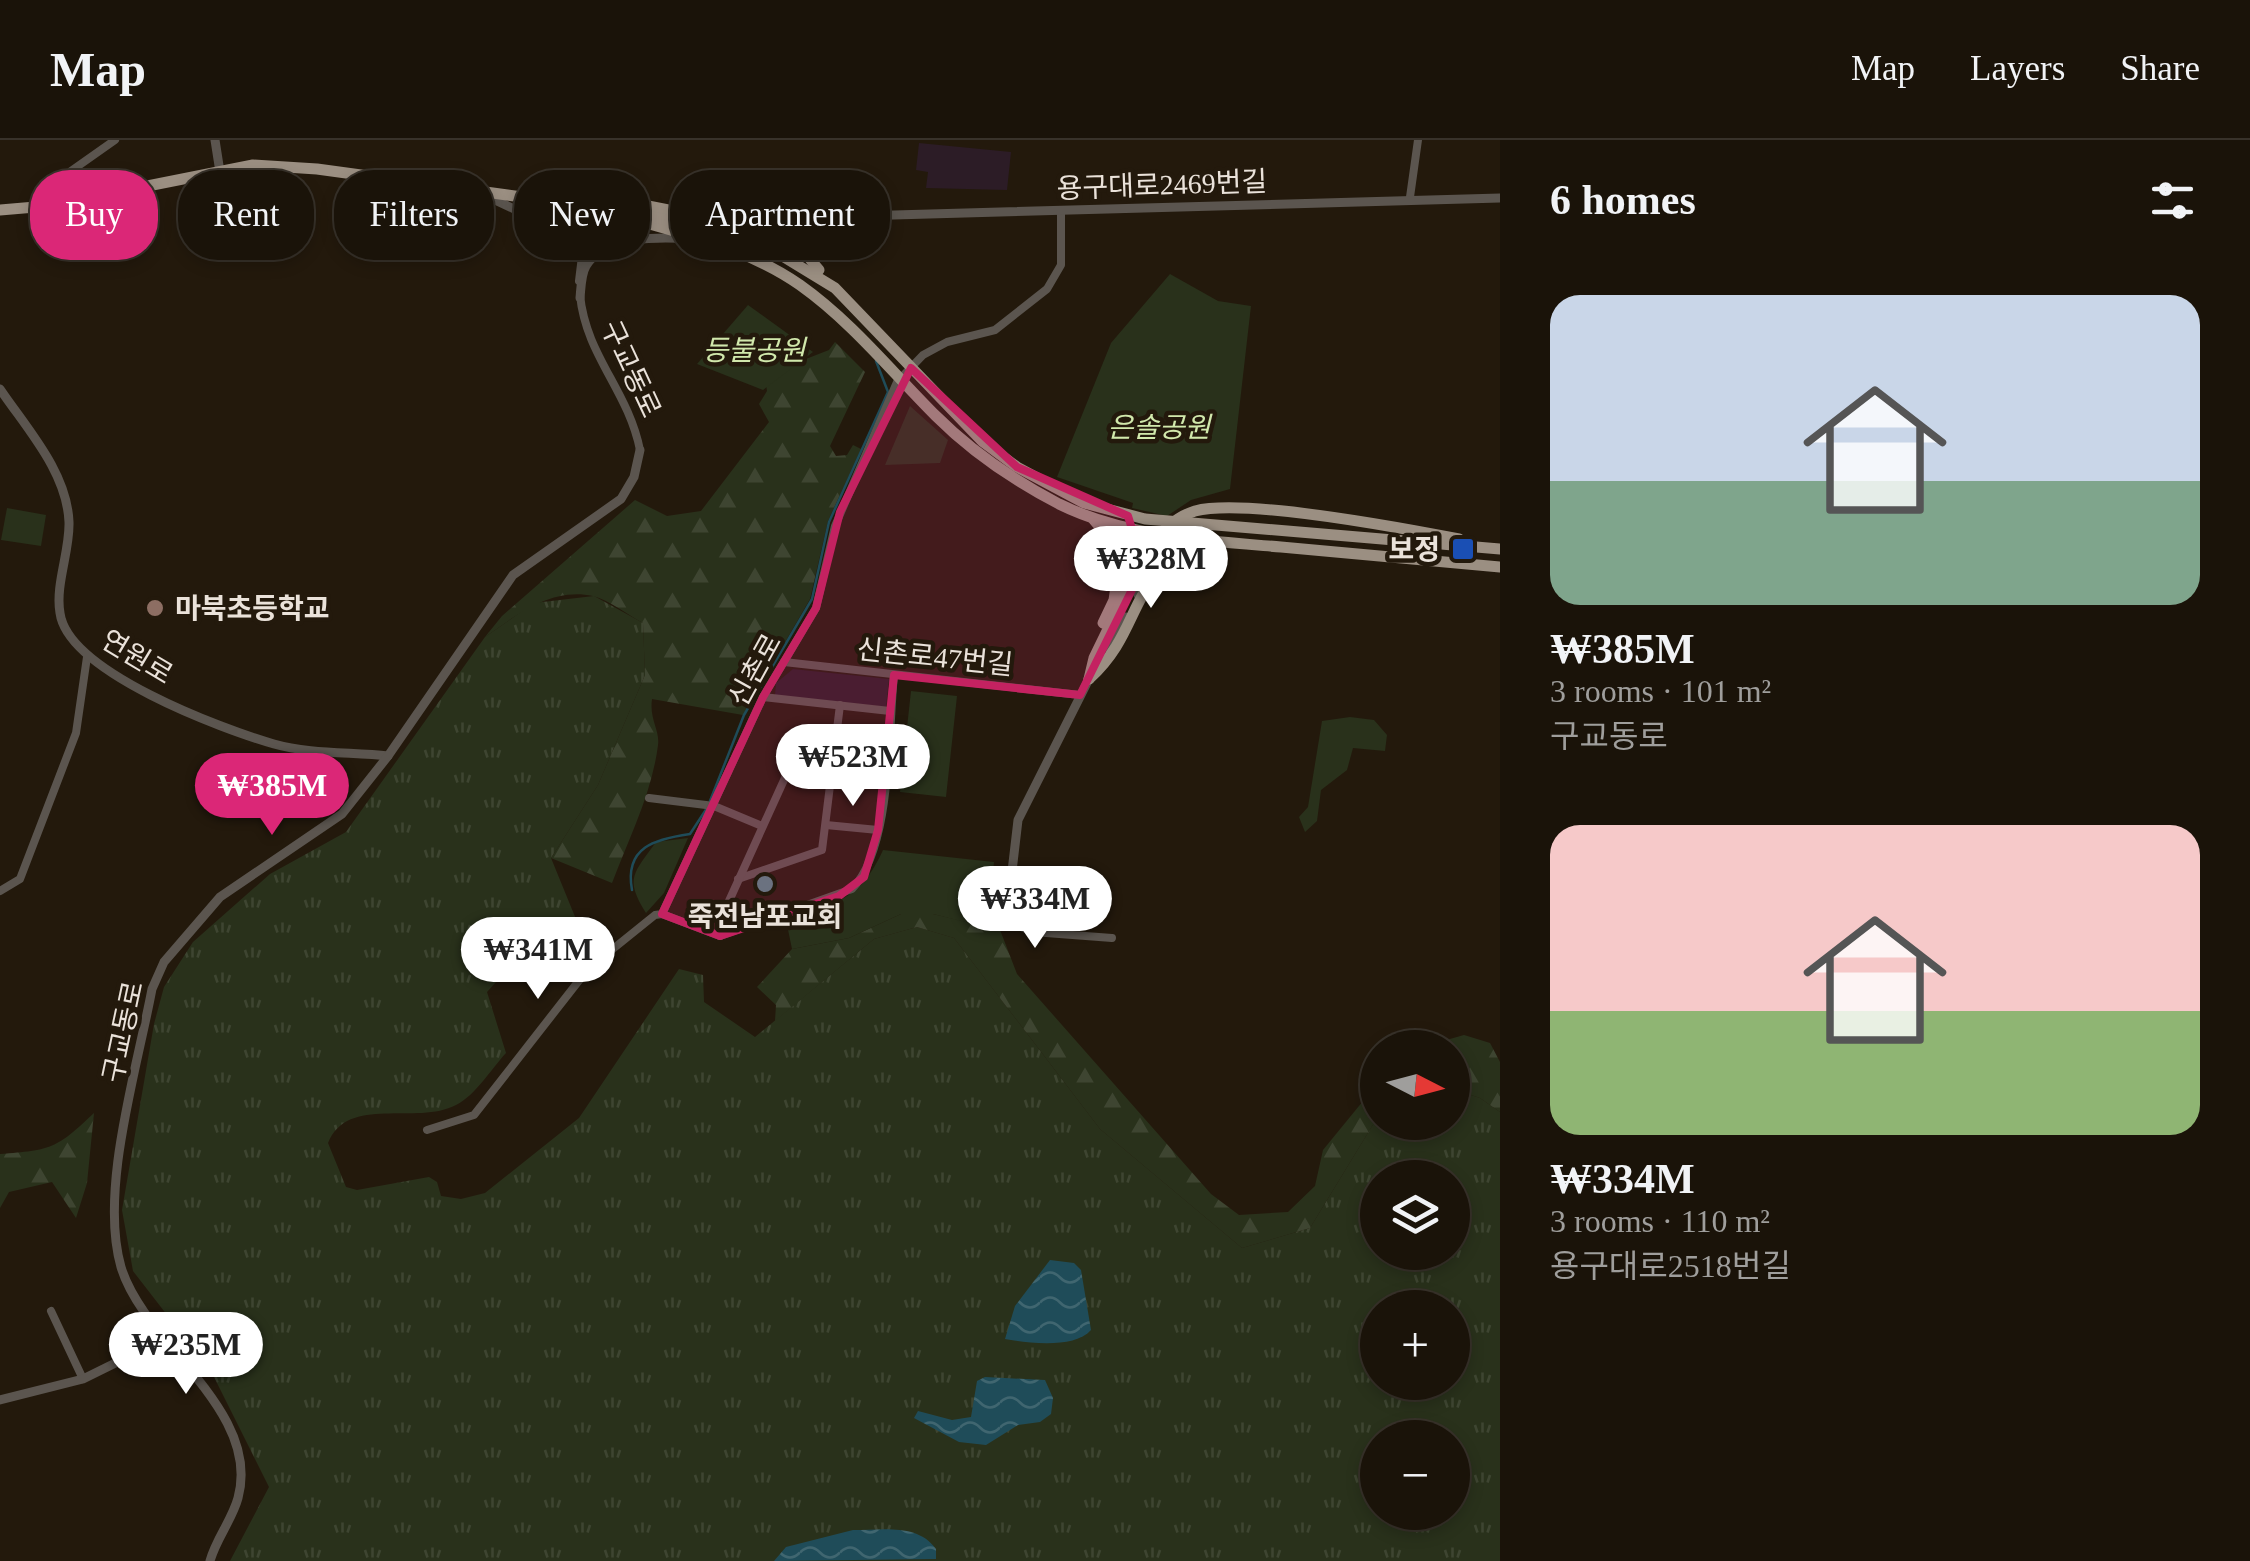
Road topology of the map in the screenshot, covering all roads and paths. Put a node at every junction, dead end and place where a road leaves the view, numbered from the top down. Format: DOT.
graph roads {
  1 [pos="115,140"];
  2 [pos="215,140"];
  3 [pos="1418,140"];
  4 [pos="71,170"];
  5 [pos="220,170"];
  6 [pos="241,170"];
  7 [pos="313,170"];
  8 [pos="1410,197"];
  9 [pos="1500,198"];
  10 [pos="30,207"];
  11 [pos="0,210"];
  12 [pos="1060,212"];
  13 [pos="890,216"];
  14 [pos="670,238"];
  15 [pos="582,260"];
  16 [pos="751,260"];
  17 [pos="786,260"];
  18 [pos="809,260"];
  19 [pos="835,288"];
  20 [pos="580,298"];
  21 [pos="0,389"];
  22 [pos="640,450"];
  23 [pos="1049,492"];
  24 [pos="1085,515"];
  25 [pos="1128,516"];
  26 [pos="1176,522"];
  27 [pos="1263,531"];
  28 [pos="1170,535"];
  29 [pos="1206,540"];
  30 [pos="1226,542"];
  31 [pos="1500,548"];
  32 [pos="1500,567"];
  33 [pos="87,656"];
  34 [pos="784,662"];
  35 [pos="894,676"];
  36 [pos="1089,678"];
  37 [pos="1080,696"];
  38 [pos="764,697"];
  39 [pos="840,705"];
  40 [pos="890,711"];
  41 [pos="835,745"];
  42 [pos="388,756"];
  43 [pos="649,798"];
  44 [pos="714,806"];
  45 [pos="826,825"];
  46 [pos="762,826"];
  47 [pos="878,830"];
  48 [pos="738,879"];
  49 [pos="0,890"];
  50 [pos="1008,897"];
  51 [pos="662,914"];
  52 [pos="720,936"];
  53 [pos="1112,938"];
  54 [pos="427,1130"];
  55 [pos="50,1311"];
  56 [pos="164,1339"];
  57 [pos="84,1379"];
  58 [pos="0,1400"];
  59 [pos="210,1561"];
  1 -- 4 [label="street"];
  2 -- 5 [label="street"];
  3 -- 8 [label="street"];
  6 -- 7 [label="main road"];
  8 -- 9 [label="street, 용구대로2469번길"];
  8 -- 12 [label="street, 용구대로2469번길"];
  10 -- 11 [label="main road"];
  12 -- 13 [label="street, 용구대로2469번길"];
  12 -- 34 [label="street, 신촌로"];
  14 -- 20 [label="street"];
  15 -- 20 [label="street, 구교동로"];
  16 -- 23 [label="main road"];
  17 -- 19 [label="main road"];
  18 -- 19 [label="main road"];
  19 -- 23 [label="main road"];
  20 -- 22 [label="street, 구교동로"];
  21 -- 33 [label="street, 연원로"];
  22 -- 42 [label="street, 구교동로"];
  23 -- 24 [label="main road"];
  23 -- 25 [label="main road"];
  24 -- 25 [label="main road"];
  24 -- 28 [label="main road"];
  24 -- 36 [label="main road"];
  25 -- 26 [label="main road"];
  26 -- 27 [label="main road"];
  26 -- 28 [label="street"];
  27 -- 29 [label="main road"];
  27 -- 31 [label="main road"];
  28 -- 29 [label="main road"];
  28 -- 36 [label="street"];
  29 -- 30 [label="main road"];
  30 -- 32 [label="main road"];
  30 -- 36 [label="main road"];
  31 -- 36 [label="main road"];
  33 -- 42 [label="street, 연원로"];
  33 -- 49 [label="street"];
  34 -- 35 [label="street, 신촌로47번길"];
  34 -- 38 [label="street, 신촌로"];
  35 -- 37 [label="street, 신촌로47번길"];
  35 -- 40 [label="street"];
  36 -- 37 [label="street"];
  37 -- 50 [label="street"];
  38 -- 39 [label="street"];
  38 -- 44 [label="street, 신촌로"];
  39 -- 40 [label="street"];
  39 -- 41 [label="street"];
  40 -- 47 [label="street"];
  41 -- 45 [label="street"];
  41 -- 46 [label="street"];
  42 -- 56 [label="street, 구교동로"];
  43 -- 44 [label="street"];
  44 -- 46 [label="street"];
  44 -- 51 [label="street, 신촌로"];
  45 -- 47 [label="street"];
  45 -- 48 [label="street"];
  46 -- 48 [label="street"];
  47 -- 52 [label="street"];
  48 -- 52 [label="street"];
  50 -- 53 [label="street"];
  51 -- 52 [label="street"];
  51 -- 54 [label="street, 신촌로"];
  55 -- 57 [label="street"];
  56 -- 57 [label="street"];
  56 -- 59 [label="street, 구교동로"];
  57 -- 58 [label="street"];
}
